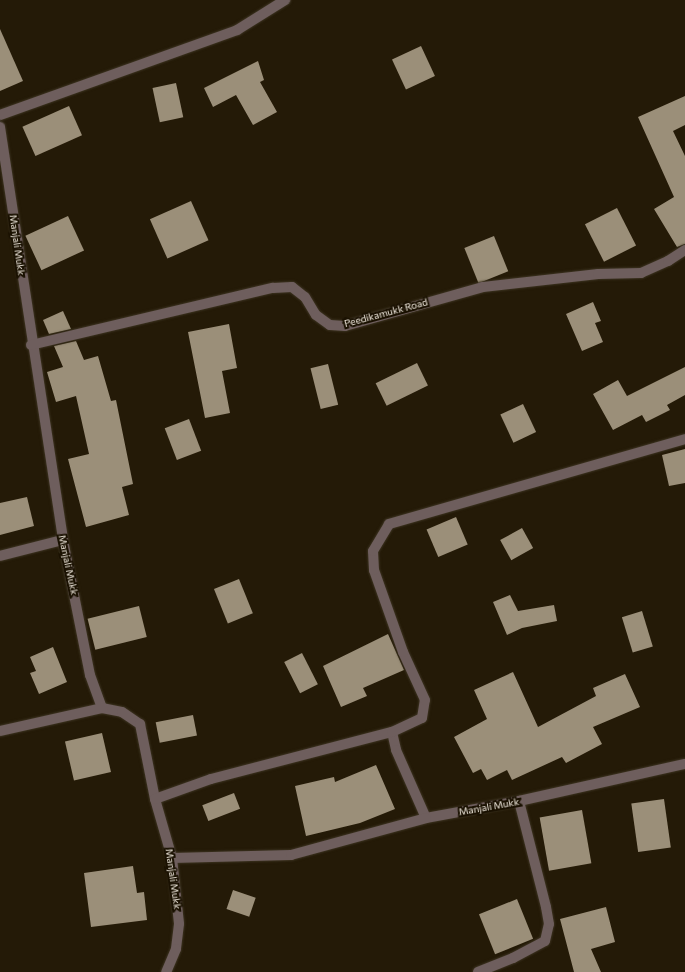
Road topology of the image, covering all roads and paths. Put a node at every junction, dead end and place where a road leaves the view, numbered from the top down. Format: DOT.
graph roads {
  1 [pos="285,0"];
  2 [pos="0,115"];
  3 [pos="0,127"];
  4 [pos="685,250"];
  5 [pos="31,345"];
  6 [pos="685,439"];
  7 [pos="63,540"];
  8 [pos="0,556"];
  9 [pos="102,708"];
  10 [pos="0,732"];
  11 [pos="392,732"];
  12 [pos="685,764"];
  13 [pos="155,799"];
  14 [pos="519,801"];
  15 [pos="426,818"];
  16 [pos="172,858"];
  17 [pos="166,972"];
  18 [pos="478,972"];
  1 -- 2 [label="street"];
  3 -- 5 [label="street, Manjali Mukk"];
  4 -- 5 [label="street, Peedikamukk Road"];
  5 -- 7 [label="street, Manjali Mukk"];
  6 -- 11 [label="street"];
  7 -- 8 [label="street"];
  7 -- 9 [label="street, Manjali Mukk"];
  9 -- 10 [label="street"];
  9 -- 13 [label="street, Manjali Mukk"];
  11 -- 13 [label="street"];
  11 -- 15 [label="street"];
  12 -- 14 [label="street, Manjali Mukk"];
  13 -- 16 [label="street, Manjali Mukk"];
  14 -- 15 [label="street, Manjali Mukk"];
  14 -- 18 [label="street"];
  15 -- 16 [label="street, Manjali Mukk"];
  16 -- 17 [label="street, Manjali Mukk"];
}
